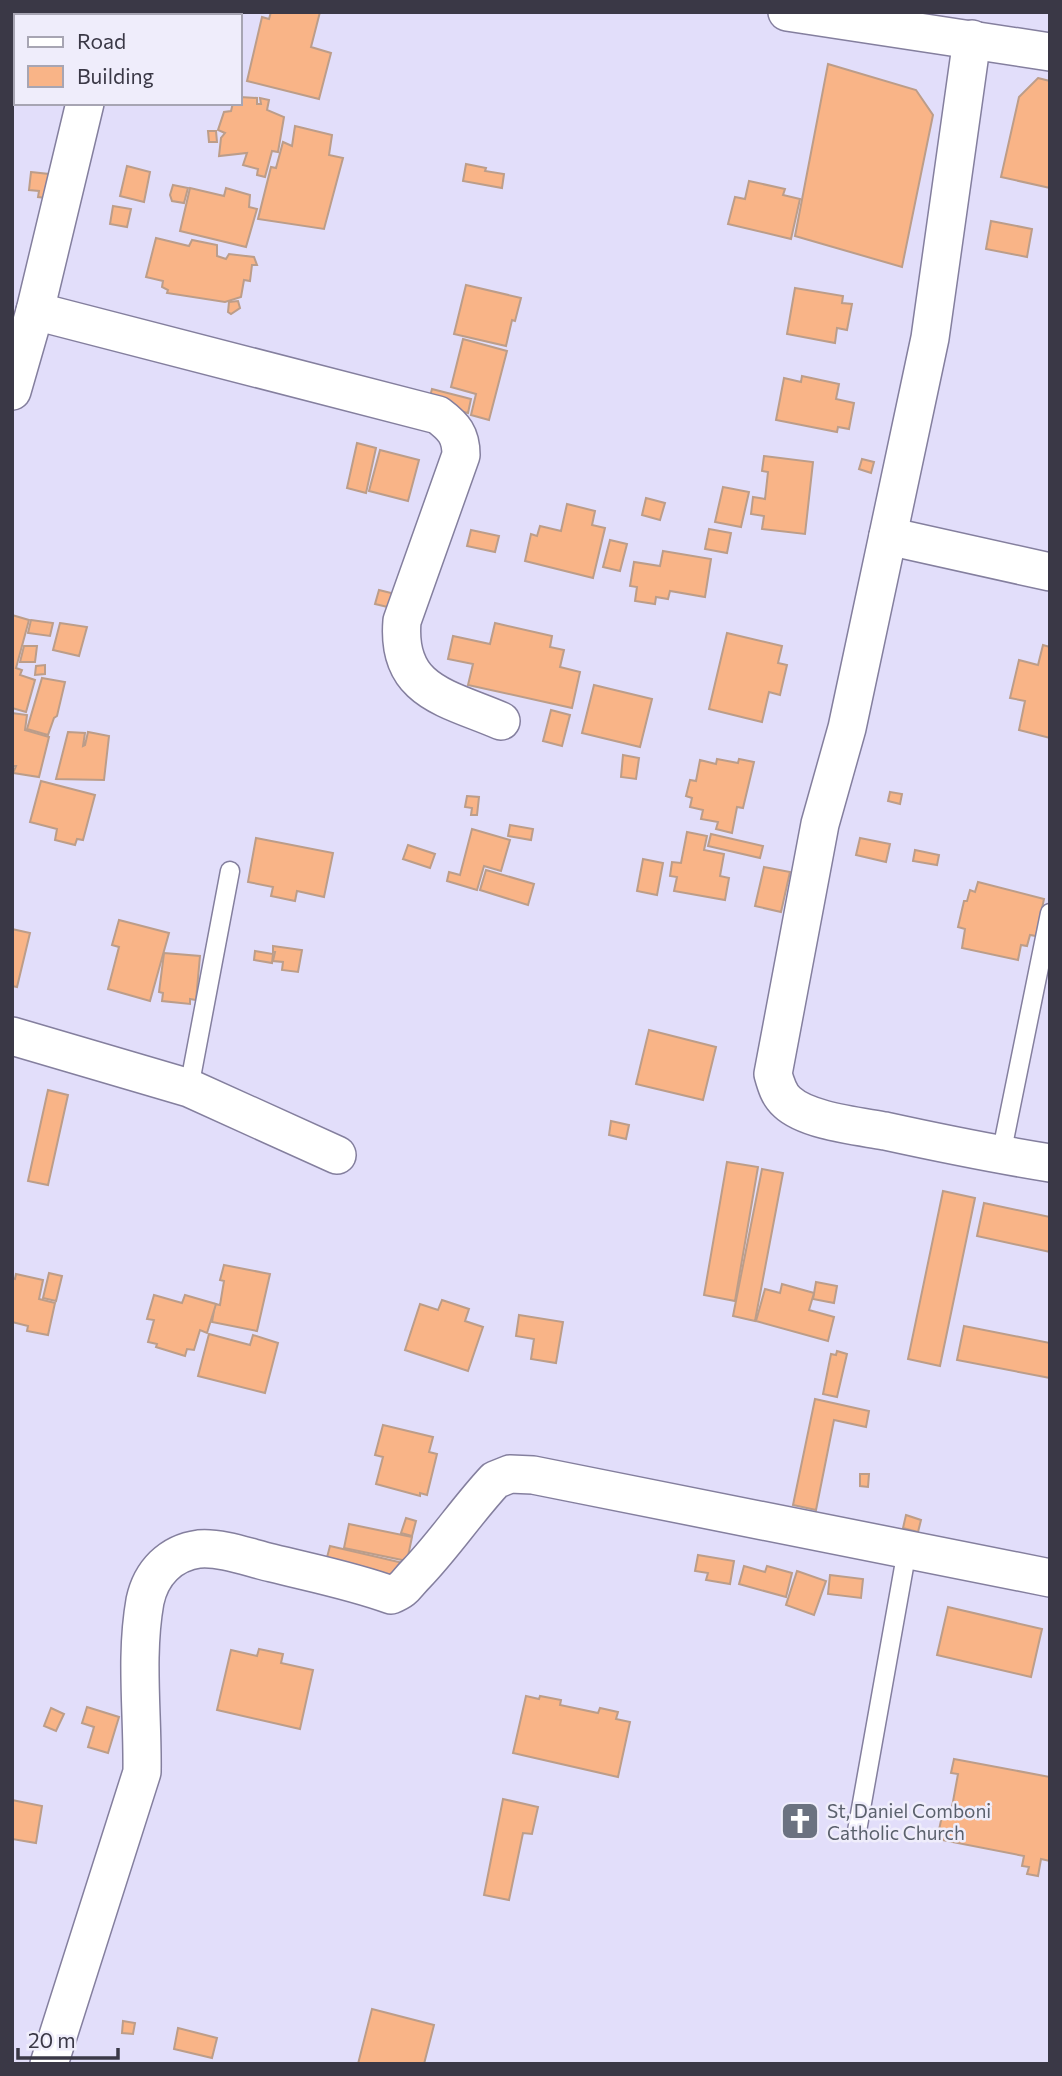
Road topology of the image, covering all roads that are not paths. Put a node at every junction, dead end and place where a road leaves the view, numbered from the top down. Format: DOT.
graph roads {
  1 [pos="787,12"];
  2 [pos="972,39"];
  3 [pos="1050,52"];
  4 [pos="85,105"];
  5 [pos="35,311"];
  6 [pos="12,391"];
  7 [pos="888,536"];
  8 [pos="1050,572"];
  9 [pos="501,721"];
  10 [pos="230,871"];
  11 [pos="1050,913"];
  12 [pos="12,1037"];
  13 [pos="189,1088"];
  14 [pos="337,1155"];
  15 [pos="1001,1155"];
  16 [pos="1050,1163"];
  17 [pos="907,1549"];
  18 [pos="1050,1578"];
  19 [pos="857,1831"];
  20 [pos="50,2064"];
  1 -- 2 [label="street"];
  2 -- 3 [label="street"];
  2 -- 7 [label="street"];
  4 -- 5 [label="street"];
  5 -- 6 [label="street"];
  5 -- 9 [label="street"];
  7 -- 8 [label="street"];
  7 -- 15 [label="street"];
  10 -- 13 [label="lane"];
  11 -- 15 [label="lane"];
  12 -- 13 [label="street"];
  13 -- 14 [label="street"];
  15 -- 16 [label="street"];
  17 -- 18 [label="street"];
  17 -- 19 [label="lane"];
  17 -- 20 [label="street"];
}
